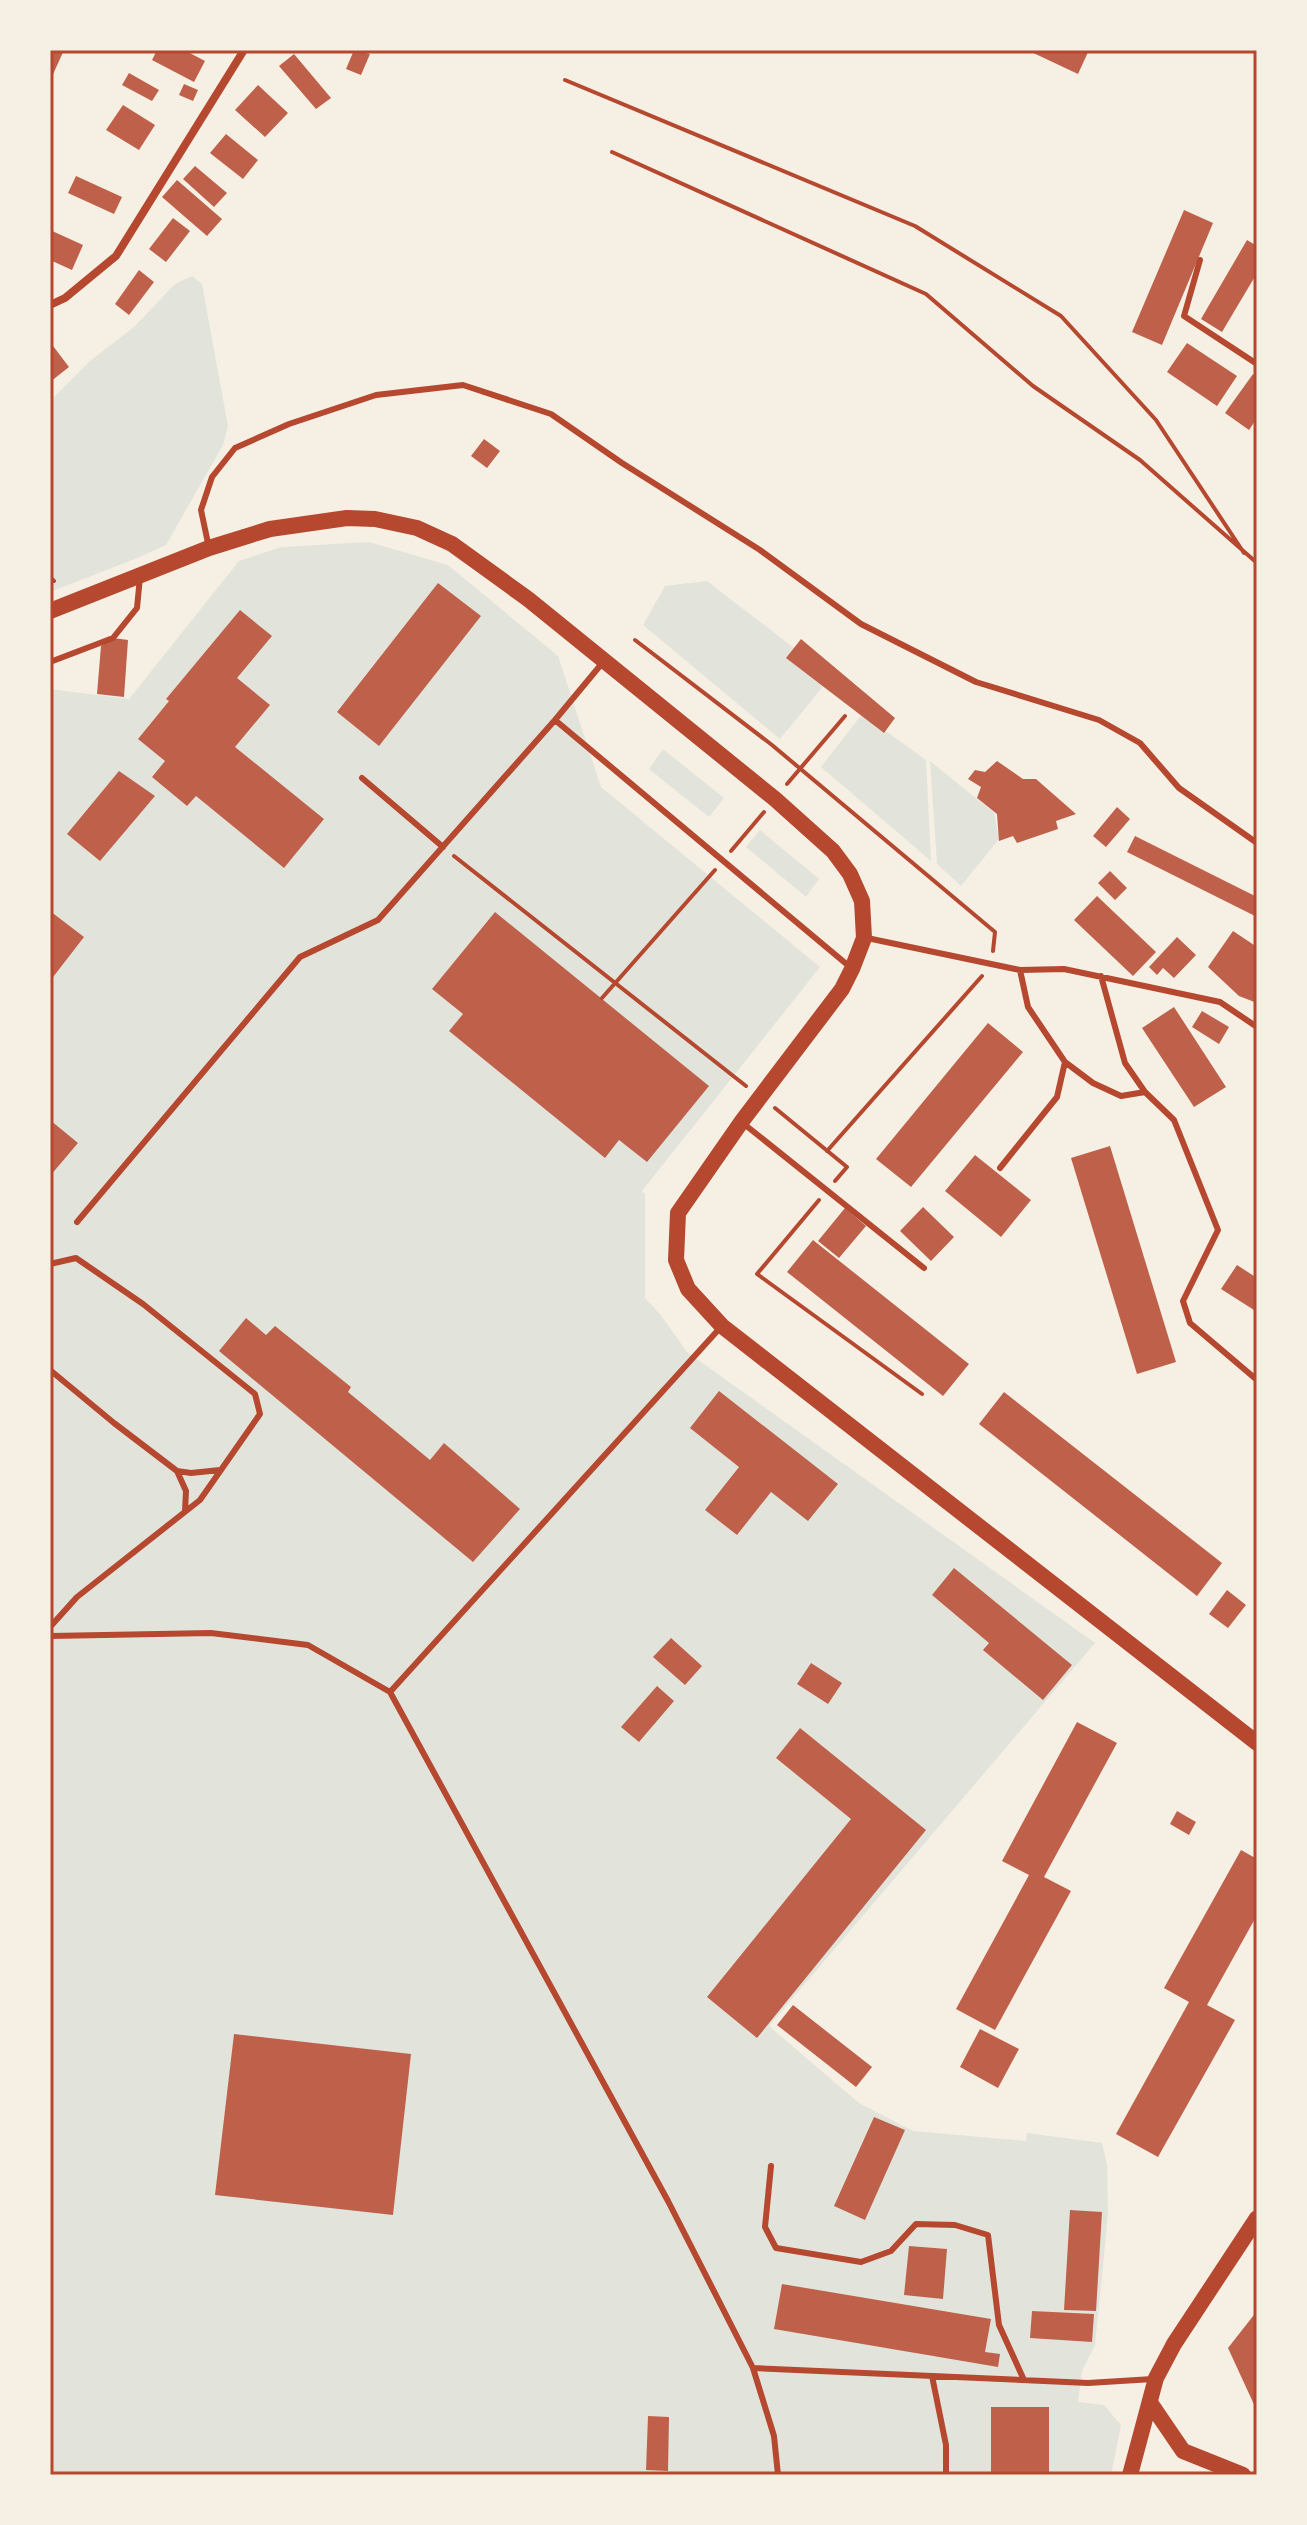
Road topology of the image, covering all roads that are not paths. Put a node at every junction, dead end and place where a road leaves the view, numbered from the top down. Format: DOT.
graph roads {
  1 [pos="244,50"];
  2 [pos="1200,260"];
  3 [pos="50,305"];
  4 [pos="1257,364"];
  5 [pos="209,548"];
  6 [pos="140,574"];
  7 [pos="50,611"];
  8 [pos="604,661"];
  9 [pos="50,662"];
  10 [pos="555,720"];
  11 [pos="362,778"];
  12 [pos="1257,843"];
  13 [pos="443,847"];
  14 [pos="864,938"];
  15 [pos="852,969"];
  16 [pos="1020,970"];
  17 [pos="1101,976"];
  18 [pos="1257,1027"];
  19 [pos="1065,1062"];
  20 [pos="1145,1092"];
  21 [pos="742,1121"];
  22 [pos="1000,1168"];
  23 [pos="77,1222"];
  24 [pos="50,1264"];
  25 [pos="924,1268"];
  26 [pos="722,1326"];
  27 [pos="50,1370"];
  28 [pos="1257,1380"];
  29 [pos="220,1470"];
  30 [pos="177,1471"];
  31 [pos="185,1511"];
  32 [pos="50,1627"];
  33 [pos="50,1636"];
  34 [pos="390,1692"];
  35 [pos="1257,1743"];
  36 [pos="771,2166"];
  37 [pos="1257,2218"];
  38 [pos="753,2368"];
  39 [pos="932,2376"];
  40 [pos="1156,2378"];
  41 [pos="1024,2380"];
  42 [pos="1151,2404"];
  43 [pos="778,2475"];
  44 [pos="946,2475"];
  45 [pos="1130,2475"];
  46 [pos="1243,2475"];
  1 -- 3 [label="street"];
  2 -- 4 [label="lane"];
  5 -- 6 [label="main road"];
  5 -- 8 [label="main road"];
  5 -- 12 [label="lane"];
  6 -- 7 [label="main road"];
  6 -- 9 [label="lane"];
  8 -- 10 [label="lane"];
  8 -- 14 [label="main road"];
  10 -- 13 [label="lane"];
  10 -- 15 [label="lane"];
  11 -- 13 [label="lane"];
  13 -- 23 [label="lane"];
  14 -- 15 [label="main road"];
  14 -- 16 [label="lane"];
  15 -- 21 [label="main road"];
  16 -- 17 [label="lane"];
  16 -- 19 [label="lane"];
  17 -- 18 [label="lane"];
  17 -- 20 [label="lane"];
  19 -- 20 [label="lane"];
  19 -- 22 [label="lane"];
  20 -- 28 [label="lane"];
  21 -- 25 [label="lane"];
  21 -- 26 [label="main road"];
  24 -- 29 [label="lane"];
  26 -- 34 [label="lane"];
  26 -- 35 [label="main road"];
  27 -- 30 [label="lane"];
  29 -- 30 [label="lane"];
  29 -- 31 [label="lane"];
  30 -- 31 [label="lane"];
  31 -- 32 [label="lane"];
  33 -- 34 [label="lane"];
  34 -- 38 [label="lane"];
  36 -- 41 [label="lane"];
  37 -- 40 [label="main road"];
  38 -- 39 [label="lane"];
  38 -- 43 [label="lane"];
  39 -- 41 [label="lane"];
  39 -- 44 [label="lane"];
  40 -- 41 [label="lane"];
  40 -- 42 [label="main road"];
  42 -- 45 [label="main road"];
  42 -- 46 [label="main road"];
}
